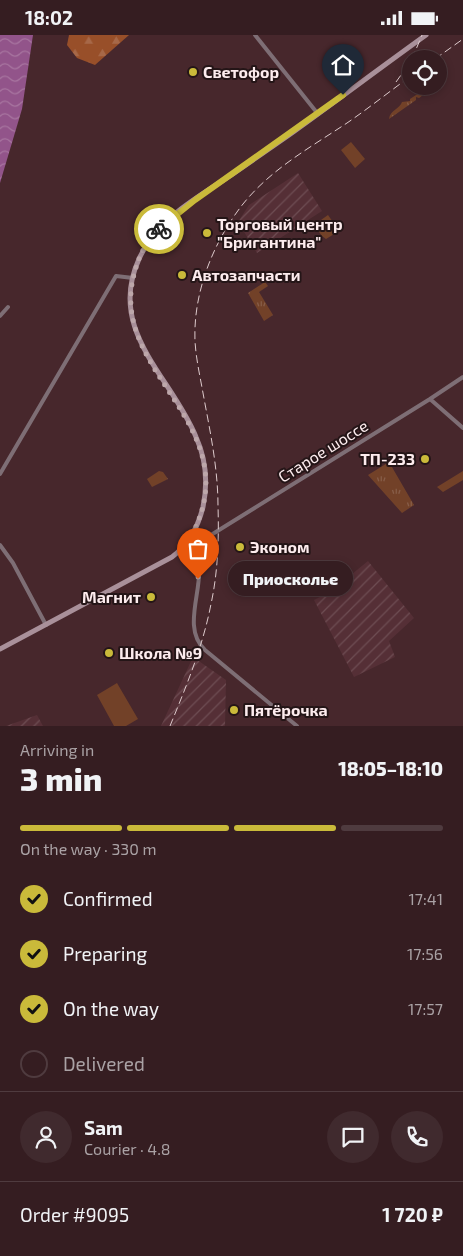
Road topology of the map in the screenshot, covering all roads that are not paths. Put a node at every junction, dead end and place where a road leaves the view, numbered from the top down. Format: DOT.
graph roads {
  1 [pos="255,35"];
  2 [pos="426,35"];
  3 [pos="318,114"];
  4 [pos="133,278"];
  5 [pos="8,307"];
  6 [pos="0,316"];
  7 [pos="463,377"];
  8 [pos="430,399"];
  9 [pos="463,428"];
  10 [pos="0,474"];
  11 [pos="189,540"];
  12 [pos="0,545"];
  13 [pos="46,625"];
  14 [pos="0,649"];
  15 [pos="297,726"];
  1 -- 3 [label="street"];
  2 -- 3 [label="main road"];
  3 -- 4 [label="main road"];
  4 -- 10 [label="street"];
  4 -- 11 [label="main road"];
  5 -- 6 [label="street"];
  7 -- 8 [label="street, Старое шоссе"];
  8 -- 9 [label="street"];
  8 -- 11 [label="street, Старое шоссе"];
  11 -- 13 [label="main road"];
  11 -- 15 [label="street"];
  12 -- 13 [label="street"];
  13 -- 14 [label="main road"];
}
